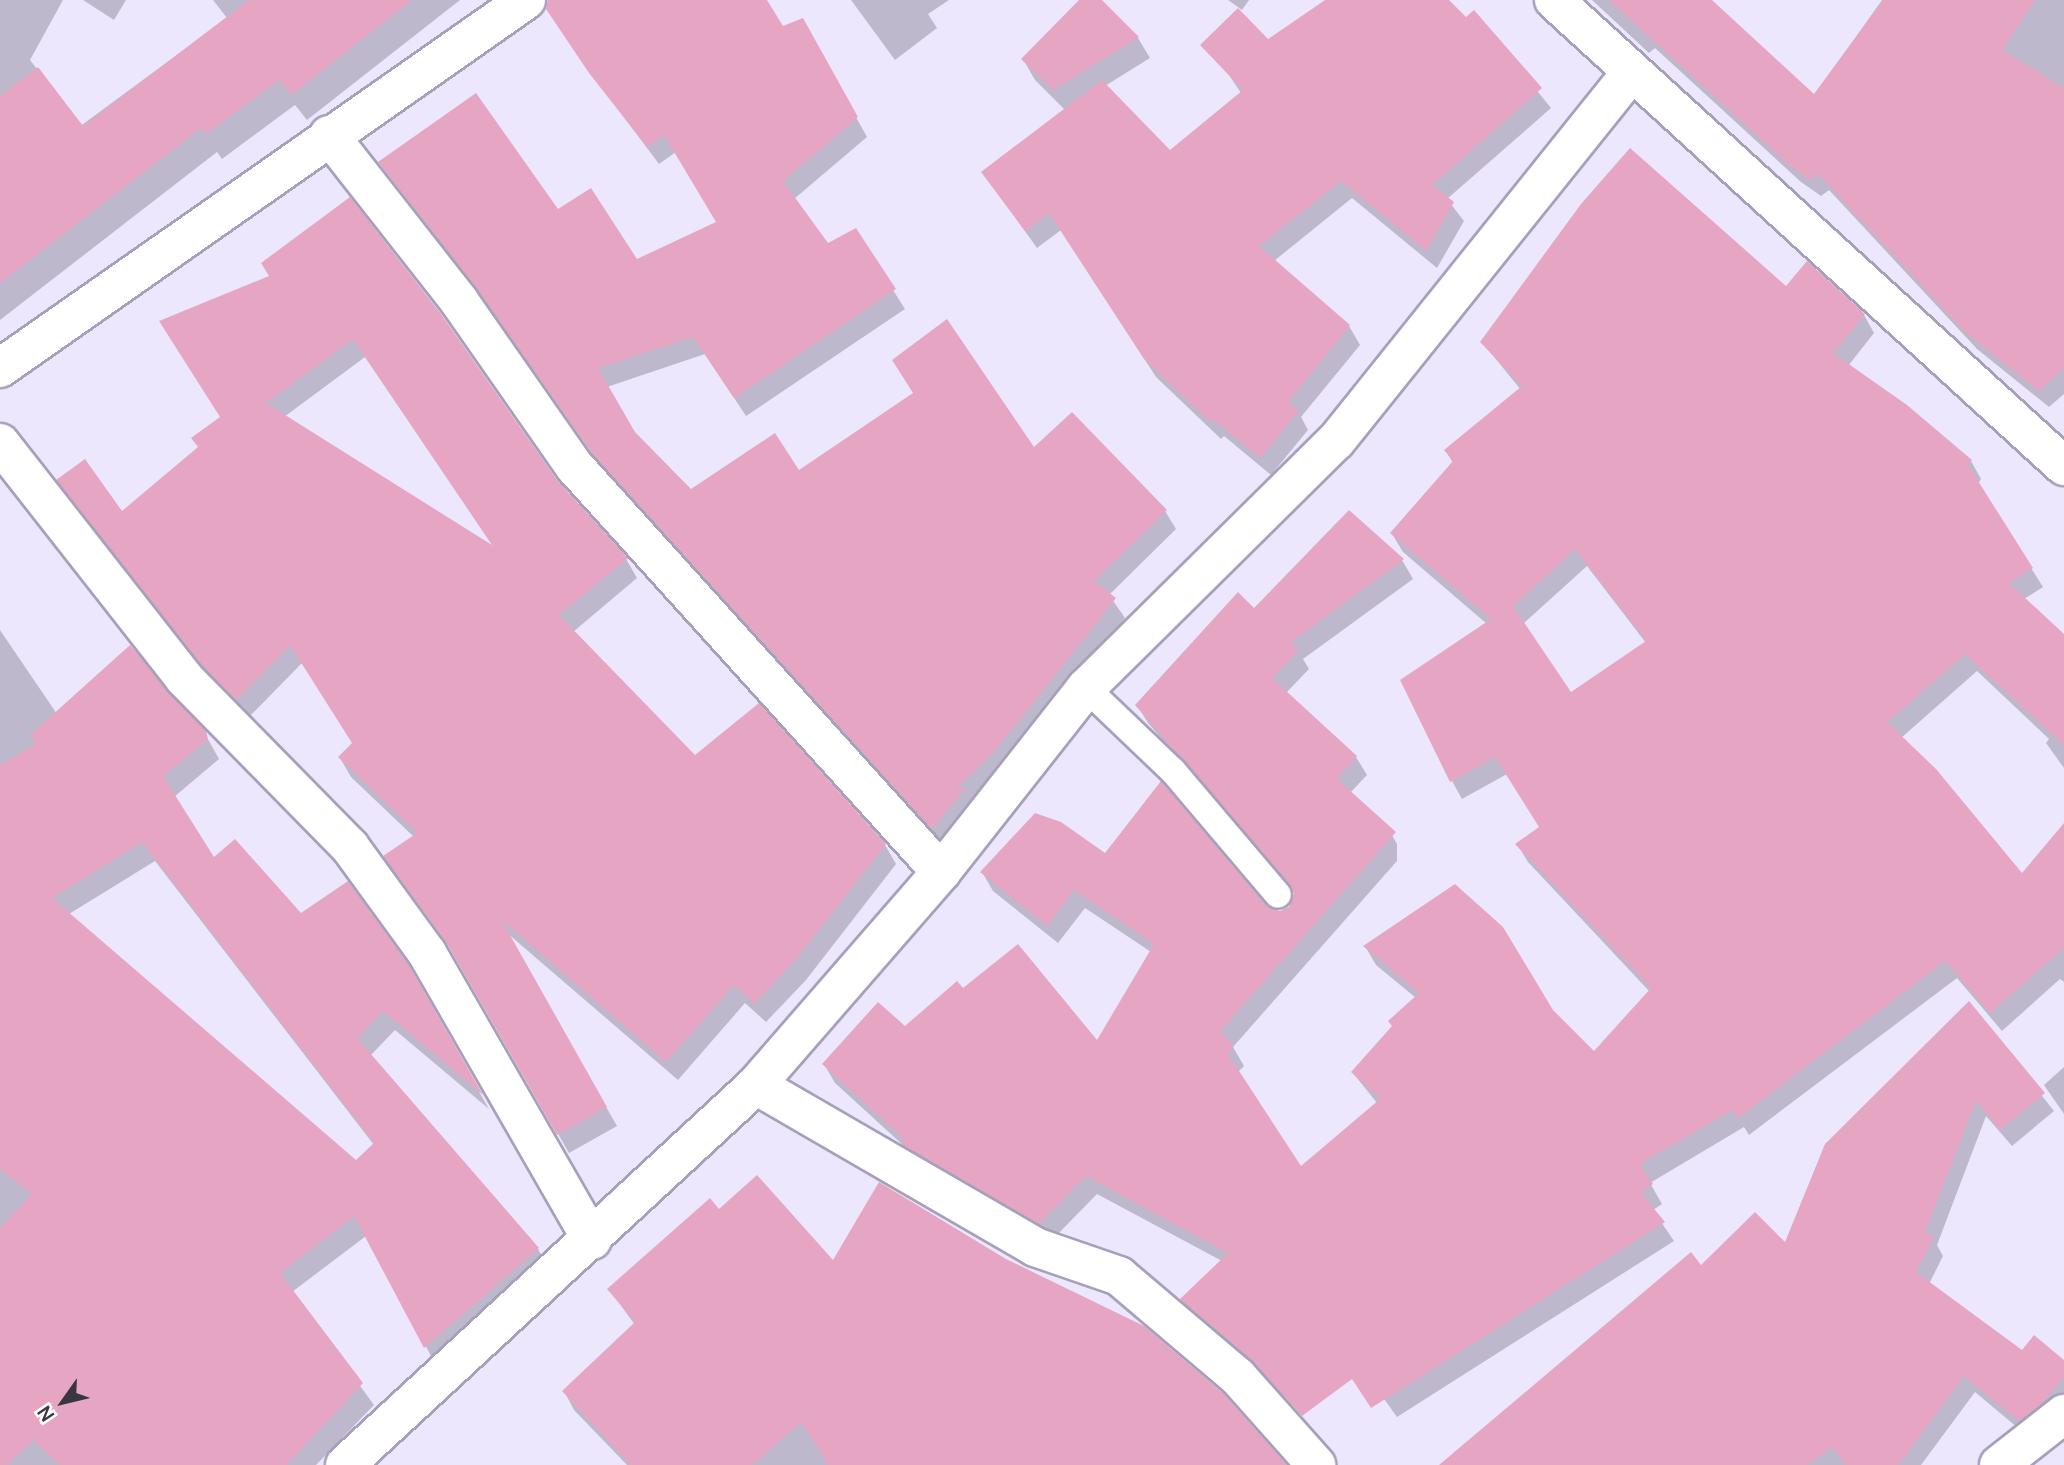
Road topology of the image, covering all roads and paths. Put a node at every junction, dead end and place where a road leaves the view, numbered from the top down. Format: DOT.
graph roads {
  1 [pos="526,0"];
  2 [pos="1554,0"];
  3 [pos="1631,74"];
  4 [pos="329,135"];
  5 [pos="0,368"];
  6 [pos="0,443"];
  7 [pos="2062,460"];
  8 [pos="1086,688"];
  9 [pos="941,872"];
  10 [pos="1278,895"];
  11 [pos="756,1085"];
  12 [pos="592,1240"];
  13 [pos="2064,1414"];
  14 [pos="345,1465"];
  15 [pos="1316,1465"];
  16 [pos="1998,1465"];
  1 -- 4 [label="street"];
  2 -- 3 [label="street"];
  3 -- 7 [label="street"];
  3 -- 8 [label="street"];
  4 -- 5 [label="street"];
  4 -- 9 [label="street"];
  6 -- 12 [label="street"];
  8 -- 9 [label="street"];
  8 -- 10 [label="lane"];
  9 -- 11 [label="street"];
  11 -- 12 [label="street"];
  11 -- 15 [label="street"];
  12 -- 14 [label="street"];
  13 -- 16 [label="street"];
}
